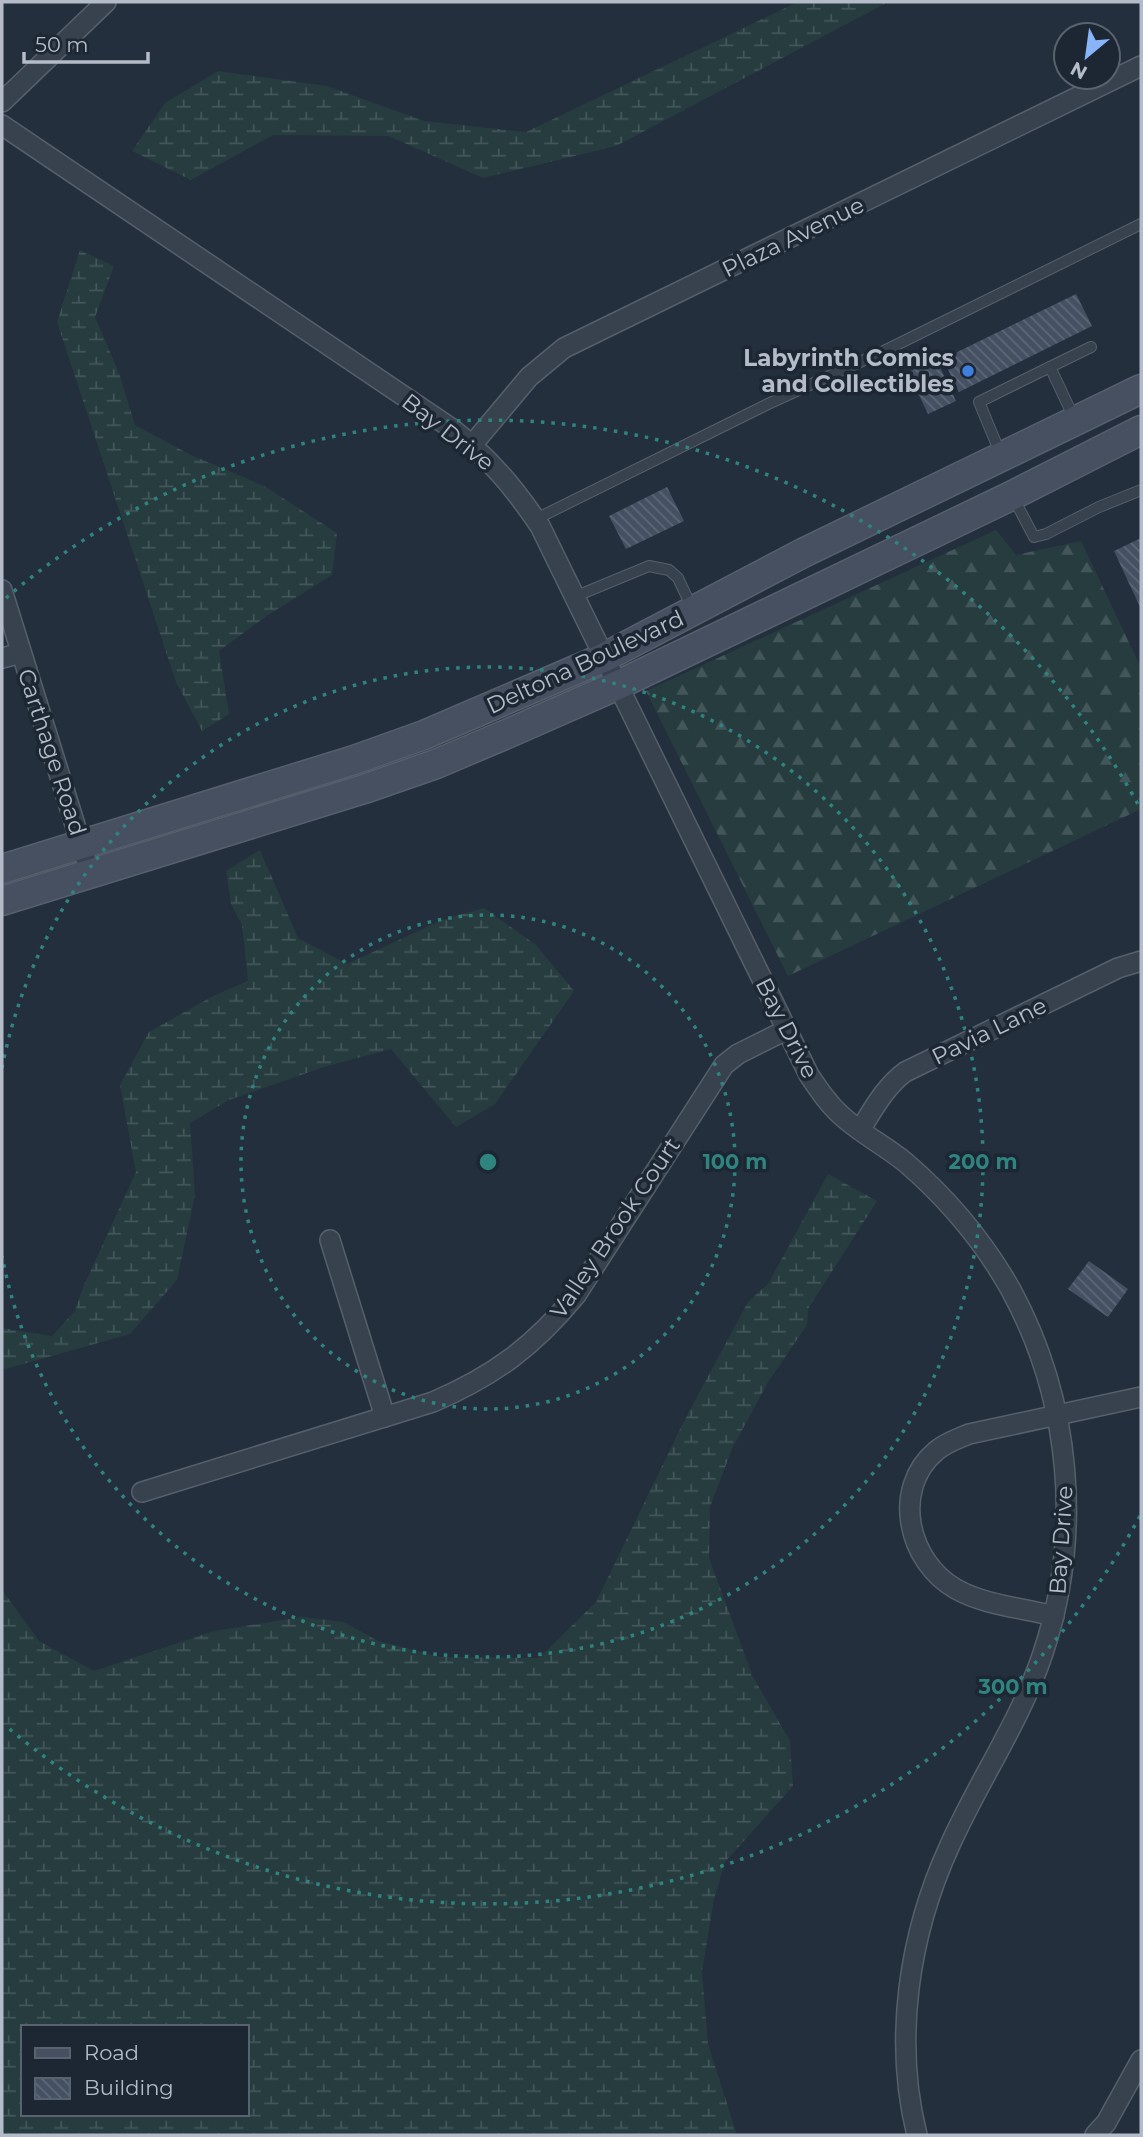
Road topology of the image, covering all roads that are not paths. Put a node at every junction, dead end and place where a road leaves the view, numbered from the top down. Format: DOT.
graph roads {
  1 [pos="106,2"];
  2 [pos="1141,66"];
  3 [pos="2,102"];
  4 [pos="2,125"];
  5 [pos="1141,224"];
  6 [pos="1091,347"];
  7 [pos="1050,367"];
  8 [pos="1141,389"];
  9 [pos="1076,421"];
  10 [pos="1141,430"];
  11 [pos="472,445"];
  12 [pos="995,459"];
  13 [pos="1141,490"];
  14 [pos="1009,497"];
  15 [pos="536,519"];
  16 [pos="2,590"];
  17 [pos="574,597"];
  18 [pos="694,611"];
  19 [pos="11,655"];
  20 [pos="603,658"];
  21 [pos="618,685"];
  22 [pos="81,843"];
  23 [pos="2,869"];
  24 [pos="90,874"];
  25 [pos="2,901"];
  26 [pos="1141,961"];
  27 [pos="786,1030"];
  28 [pos="860,1130"];
  29 [pos="331,1240"];
  30 [pos="1141,1397"];
  31 [pos="1058,1415"];
  32 [pos="386,1417"];
  33 [pos="142,1492"];
  34 [pos="1054,1616"];
  35 [pos="1141,2060"];
  36 [pos="917,2135"];
  37 [pos="1095,2135"];
  1 -- 3 [label="street"];
  2 -- 11 [label="street, Plaza Avenue"];
  4 -- 11 [label="street, Bay Drive"];
  5 -- 15 [label="lane"];
  6 -- 7 [label="lane"];
  7 -- 9 [label="lane"];
  7 -- 12 [label="lane"];
  8 -- 9 [label="main road, Deltona Boulevard"];
  9 -- 12 [label="main road, Deltona Boulevard"];
  10 -- 14 [label="main road, Deltona Boulevard"];
  11 -- 15 [label="street, Bay Drive"];
  12 -- 14 [label="main road"];
  12 -- 18 [label="main road, Deltona Boulevard"];
  13 -- 14 [label="lane"];
  14 -- 21 [label="main road, Deltona Boulevard"];
  15 -- 17 [label="street, Bay Drive"];
  16 -- 19 [label="street, Carthage Road"];
  17 -- 18 [label="lane"];
  17 -- 20 [label="street, Bay Drive"];
  18 -- 20 [label="main road, Deltona Boulevard"];
  19 -- 22 [label="street, Carthage Road"];
  20 -- 21 [label="street, Bay Drive"];
  20 -- 22 [label="main road, Deltona Boulevard"];
  21 -- 24 [label="main road, Deltona Boulevard"];
  21 -- 27 [label="street, Bay Drive"];
  22 -- 23 [label="main road, Deltona Boulevard"];
  22 -- 24 [label="street, Carthage Road"];
  24 -- 25 [label="main road, Deltona Boulevard"];
  26 -- 28 [label="street, Pavia Lane"];
  27 -- 28 [label="street, Bay Drive"];
  27 -- 32 [label="street, Valley Brook Court"];
  28 -- 31 [label="street, Bay Drive"];
  29 -- 32 [label="street"];
  30 -- 31 [label="street"];
  31 -- 34 [label="street, Bay Drive"];
  31 -- 34 [label="street"];
  32 -- 33 [label="street, Valley Brook Court"];
  34 -- 36 [label="street, Bay Drive"];
  35 -- 37 [label="street"];
}
